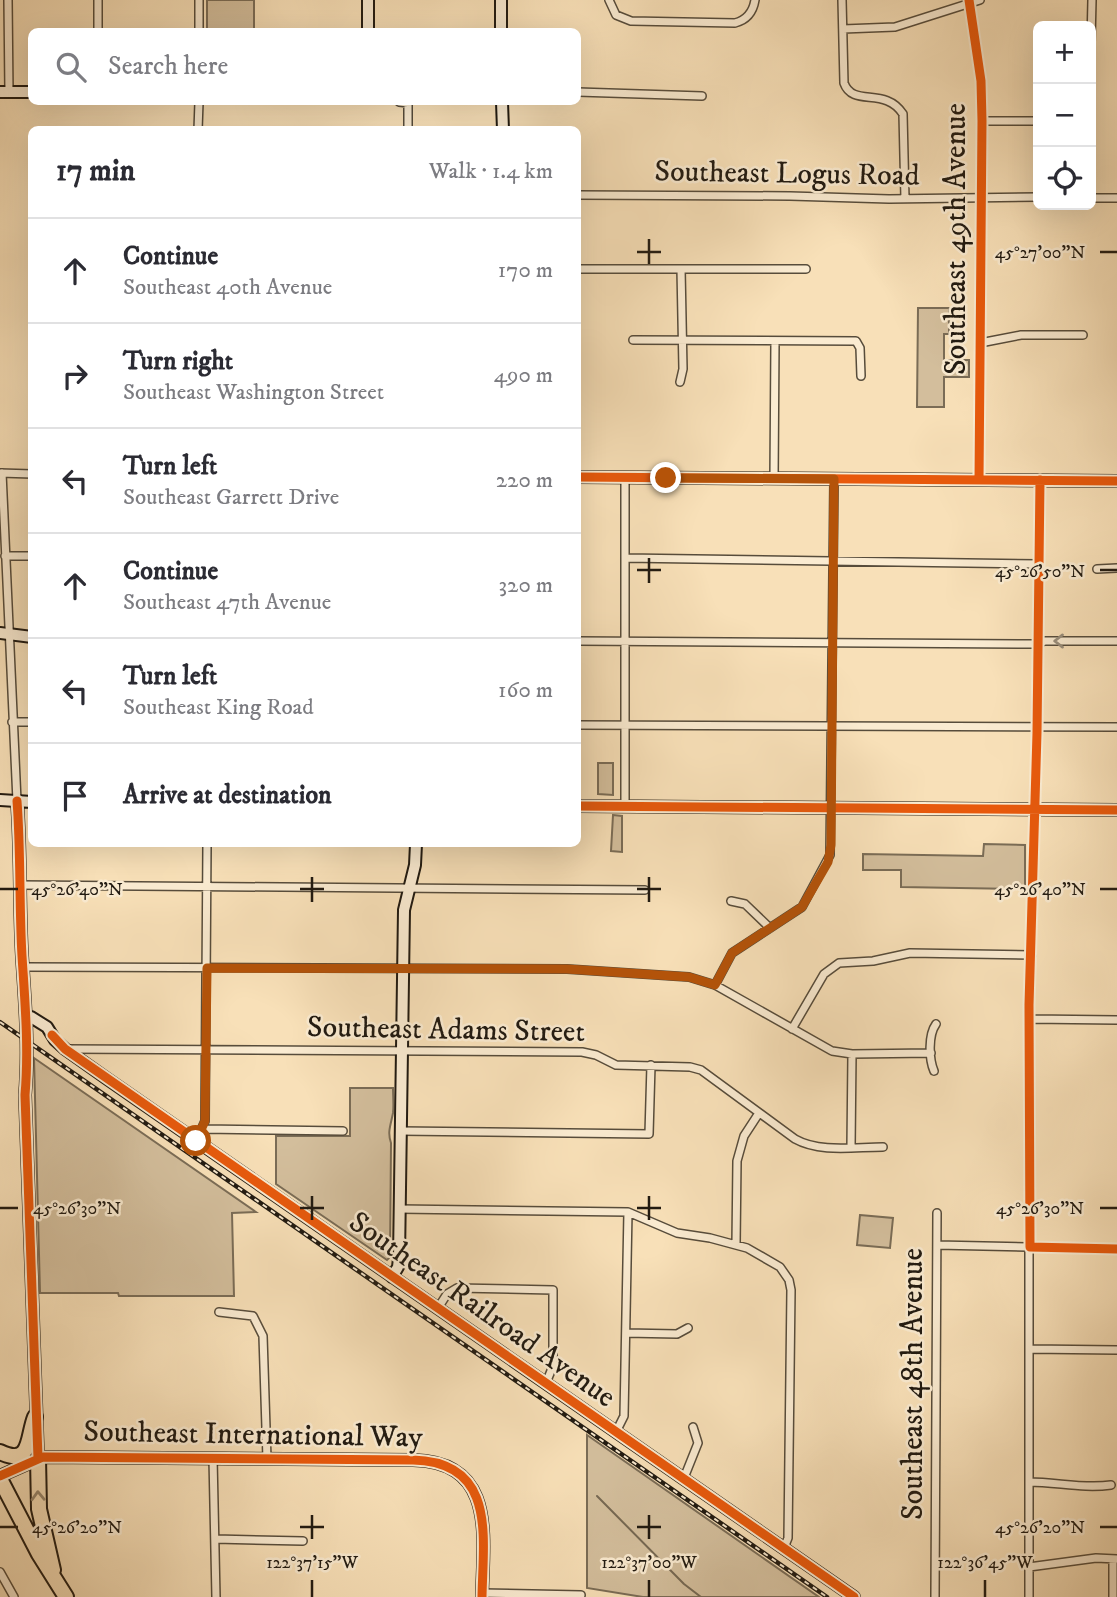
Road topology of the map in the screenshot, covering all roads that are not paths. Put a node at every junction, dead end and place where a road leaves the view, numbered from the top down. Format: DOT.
graph roads {
  1 [pos="8,0"];
  2 [pos="98,0"];
  3 [pos="199,0"];
  4 [pos="368,0"];
  5 [pos="501,0"];
  6 [pos="609,0"];
  7 [pos="755,0"];
  8 [pos="842,0"];
  9 [pos="980,0"];
  10 [pos="1092,0"];
  11 [pos="969,2"];
  12 [pos="1092,21"];
  13 [pos="98,28"];
  14 [pos="199,28"];
  15 [pos="368,28"];
  16 [pos="501,28"];
  17 [pos="842,29"];
  18 [pos="4,92"];
  19 [pos="28,92"];
  20 [pos="581,92"];
  21 [pos="702,96"];
  22 [pos="199,105"];
  23 [pos="408,105"];
  24 [pos="502,105"];
  25 [pos="982,121"];
  26 [pos="1033,121"];
  27 [pos="198,126"];
  28 [pos="408,126"];
  29 [pos="503,126"];
  30 [pos="581,195"];
  31 [pos="982,197"];
  32 [pos="1033,197"];
  33 [pos="1096,198"];
  34 [pos="1117,198"];
  35 [pos="905,199"];
  36 [pos="581,269"];
  37 [pos="681,269"];
  38 [pos="806,269"];
  39 [pos="1083,335"];
  40 [pos="633,340"];
  41 [pos="682,340"];
  42 [pos="775,341"];
  43 [pos="980,344"];
  44 [pos="861,376"];
  45 [pos="680,382"];
  46 [pos="1,473"];
  47 [pos="28,474"];
  48 [pos="581,477"];
  49 [pos="625,477"];
  50 [pos="774,479"];
  51 [pos="834,479"];
  52 [pos="979,480"];
  53 [pos="1040,480"];
  54 [pos="1117,481"];
  55 [pos="5,556"];
  56 [pos="28,556"];
  57 [pos="625,558"];
  58 [pos="834,562"];
  59 [pos="1038,564"];
  60 [pos="1117,568"];
  61 [pos="1097,569"];
  62 [pos="4,634"];
  63 [pos="28,636"];
  64 [pos="581,641"];
  65 [pos="1117,641"];
  66 [pos="626,642"];
  67 [pos="1037,643"];
  68 [pos="834,644"];
  69 [pos="12,722"];
  70 [pos="28,722"];
  71 [pos="624,724"];
  72 [pos="581,725"];
  73 [pos="833,727"];
  74 [pos="1037,727"];
  75 [pos="1117,727"];
  76 [pos="0,800"];
  77 [pos="17,801"];
  78 [pos="28,802"];
  79 [pos="581,806"];
  80 [pos="625,806"];
  81 [pos="831,808"];
  82 [pos="1034,809"];
  83 [pos="1117,810"];
  84 [pos="207,847"];
  85 [pos="416,847"];
  86 [pos="20,884"];
  87 [pos="208,886"];
  88 [pos="409,887"];
  89 [pos="645,890"];
  90 [pos="731,901"];
  91 [pos="770,928"];
  92 [pos="1032,955"];
  93 [pos="23,967"];
  94 [pos="207,968"];
  95 [pos="403,968"];
  96 [pos="715,985"];
  97 [pos="1030,1019"];
  98 [pos="26,1020"];
  99 [pos="1117,1020"];
  100 [pos="936,1024"];
  101 [pos="792,1029"];
  102 [pos="65,1049"];
  103 [pos="206,1049"];
  104 [pos="402,1051"];
  105 [pos="931,1053"];
  106 [pos="852,1054"];
  107 [pos="651,1065"];
  108 [pos="934,1072"];
  109 [pos="759,1113"];
  110 [pos="203,1129"];
  111 [pos="343,1131"];
  112 [pos="400,1131"];
  113 [pos="196,1141"];
  114 [pos="851,1147"];
  115 [pos="883,1147"];
  116 [pos="399,1209"];
  117 [pos="628,1212"];
  118 [pos="937,1213"];
  119 [pos="736,1244"];
  120 [pos="937,1245"];
  121 [pos="1030,1247"];
  122 [pos="1117,1249"];
  123 [pos="392,1277"];
  124 [pos="438,1308"];
  125 [pos="219,1312"];
  126 [pos="688,1328"];
  127 [pos="626,1333"];
  128 [pos="1029,1349"];
  129 [pos="1117,1350"];
  130 [pos="546,1383"];
  131 [pos="35,1417"];
  132 [pos="693,1427"];
  133 [pos="616,1432"];
  134 [pos="0,1452"];
  135 [pos="38,1458"];
  136 [pos="213,1458"];
  137 [pos="267,1459"];
  138 [pos="0,1478"];
  139 [pos="684,1478"];
  140 [pos="1029,1482"];
  141 [pos="1111,1485"];
  142 [pos="215,1539"];
  143 [pos="303,1541"];
  144 [pos="784,1548"];
  145 [pos="1115,1559"];
  146 [pos="1029,1567"];
  147 [pos="0,1572"];
  148 [pos="56,1581"];
  149 [pos="482,1595"];
  150 [pos="581,1595"];
  151 [pos="14,1597"];
  152 [pos="66,1597"];
  153 [pos="216,1597"];
  154 [pos="854,1597"];
  155 [pos="934,1597"];
  156 [pos="1029,1597"];
  157 [pos="1113,1597"];
  1 -- 18 [label="street"];
  2 -- 13 [label="street"];
  3 -- 14 [label="street"];
  4 -- 15 [label="street"];
  5 -- 16 [label="street"];
  6 -- 7 [label="street"];
  8 -- 17 [label="street"];
  9 -- 11 [label="street"];
  10 -- 12 [label="street"];
  11 -- 17 [label="street"];
  11 -- 25 [label="street, Southeast 49th Avenue"];
  17 -- 35 [label="street"];
  18 -- 19 [label="street"];
  20 -- 21 [label="street"];
  22 -- 27 [label="street"];
  23 -- 28 [label="street"];
  24 -- 29 [label="street"];
  25 -- 26 [label="street"];
  25 -- 31 [label="street, Southeast 49th Avenue"];
  30 -- 35 [label="street, Southeast Logus Road"];
  31 -- 32 [label="street, Southeast Logus Road"];
  31 -- 35 [label="street, Southeast Logus Road"];
  31 -- 43 [label="street, Southeast 49th Avenue"];
  33 -- 34 [label="street"];
  36 -- 37 [label="street"];
  37 -- 38 [label="street"];
  37 -- 41 [label="street"];
  39 -- 43 [label="street"];
  40 -- 41 [label="street"];
  41 -- 42 [label="street"];
  41 -- 45 [label="street"];
  42 -- 44 [label="street"];
  42 -- 50 [label="street"];
  43 -- 52 [label="street, Southeast 49th Avenue"];
  46 -- 47 [label="street"];
  46 -- 55 [label="street"];
  48 -- 49 [label="street"];
  49 -- 50 [label="street"];
  49 -- 57 [label="street"];
  50 -- 51 [label="street"];
  51 -- 52 [label="street"];
  51 -- 58 [label="street"];
  52 -- 53 [label="street"];
  53 -- 54 [label="street"];
  53 -- 59 [label="street"];
  55 -- 56 [label="street"];
  55 -- 62 [label="street"];
  57 -- 58 [label="street"];
  57 -- 66 [label="street"];
  58 -- 59 [label="street"];
  58 -- 68 [label="street"];
  59 -- 67 [label="street"];
  60 -- 61 [label="street"];
  62 -- 63 [label="street"];
  62 -- 69 [label="street"];
  64 -- 66 [label="street"];
  65 -- 67 [label="street, one-way"];
  66 -- 68 [label="street"];
  66 -- 71 [label="street"];
  67 -- 68 [label="street"];
  67 -- 74 [label="street"];
  68 -- 73 [label="street"];
  69 -- 70 [label="street"];
  69 -- 77 [label="street"];
  71 -- 72 [label="street"];
  71 -- 73 [label="street"];
  71 -- 80 [label="street"];
  73 -- 74 [label="street"];
  73 -- 81 [label="street"];
  74 -- 75 [label="street"];
  74 -- 82 [label="street"];
  76 -- 77 [label="street"];
  77 -- 78 [label="street"];
  77 -- 86 [label="street"];
  79 -- 80 [label="street"];
  80 -- 81 [label="street"];
  81 -- 82 [label="street"];
  81 -- 91 [label="street"];
  82 -- 83 [label="street"];
  82 -- 92 [label="street"];
  84 -- 87 [label="street"];
  85 -- 88 [label="street"];
  86 -- 87 [label="street"];
  86 -- 93 [label="street"];
  87 -- 88 [label="street"];
  87 -- 94 [label="street"];
  88 -- 89 [label="street"];
  88 -- 95 [label="street"];
  90 -- 91 [label="street"];
  91 -- 96 [label="street"];
  92 -- 97 [label="street"];
  92 -- 101 [label="street"];
  93 -- 94 [label="street"];
  93 -- 98 [label="street"];
  94 -- 95 [label="street"];
  94 -- 103 [label="street"];
  95 -- 96 [label="street"];
  95 -- 104 [label="street"];
  96 -- 101 [label="street"];
  97 -- 99 [label="street"];
  97 -- 121 [label="street"];
  98 -- 102 [label="street, Southeast Railroad Avenue"];
  98 -- 131 [label="street"];
  100 -- 105 [label="street"];
  101 -- 106 [label="street"];
  102 -- 103 [label="street, Southeast Adams Street"];
  102 -- 113 [label="street, Southeast Railroad Avenue"];
  103 -- 104 [label="street, Southeast Adams Street"];
  103 -- 110 [label="street"];
  104 -- 107 [label="street, Southeast Adams Street"];
  104 -- 112 [label="street"];
  105 -- 106 [label="street"];
  105 -- 108 [label="street"];
  106 -- 114 [label="street"];
  107 -- 109 [label="street, Southeast Adams Street"];
  107 -- 112 [label="street"];
  109 -- 114 [label="street, Southeast Adams Street"];
  109 -- 119 [label="street"];
  110 -- 111 [label="street"];
  110 -- 113 [label="street"];
  112 -- 116 [label="street"];
  113 -- 123 [label="street, Southeast Railroad Avenue"];
  114 -- 115 [label="street, Southeast Adams Street"];
  116 -- 117 [label="street"];
  116 -- 123 [label="street"];
  117 -- 119 [label="street"];
  117 -- 127 [label="street"];
  118 -- 120 [label="street, Southeast 48th Avenue"];
  119 -- 144 [label="street"];
  120 -- 121 [label="street"];
  120 -- 155 [label="street, Southeast 48th Avenue"];
  121 -- 122 [label="street"];
  121 -- 128 [label="street"];
  123 -- 124 [label="street, Southeast Railroad Avenue"];
  124 -- 130 [label="street, Southeast Railroad Avenue"];
  124 -- 130 [label="street"];
  125 -- 137 [label="street"];
  126 -- 127 [label="street"];
  127 -- 133 [label="street"];
  128 -- 129 [label="street"];
  128 -- 140 [label="street"];
  130 -- 133 [label="street, Southeast Railroad Avenue"];
  131 -- 134 [label="highway"];
  131 -- 135 [label="street"];
  132 -- 139 [label="street"];
  133 -- 139 [label="street, Southeast Railroad Avenue"];
  135 -- 136 [label="street, Southeast International Way"];
  135 -- 138 [label="street"];
  148 -- 135 [label="highway, one-way"];
  136 -- 137 [label="street, Southeast International Way"];
  136 -- 142 [label="street"];
  137 -- 149 [label="street, Southeast International Way"];
  138 -- 148 [label="highway"];
  139 -- 144 [label="street, Southeast Railroad Avenue"];
  140 -- 141 [label="street"];
  140 -- 146 [label="street"];
  142 -- 143 [label="street"];
  142 -- 153 [label="street"];
  144 -- 154 [label="street, Southeast Railroad Avenue"];
  145 -- 146 [label="street"];
  145 -- 157 [label="street"];
  146 -- 156 [label="street"];
  147 -- 151 [label="street"];
  148 -- 152 [label="highway"];
  149 -- 150 [label="street"];
}
